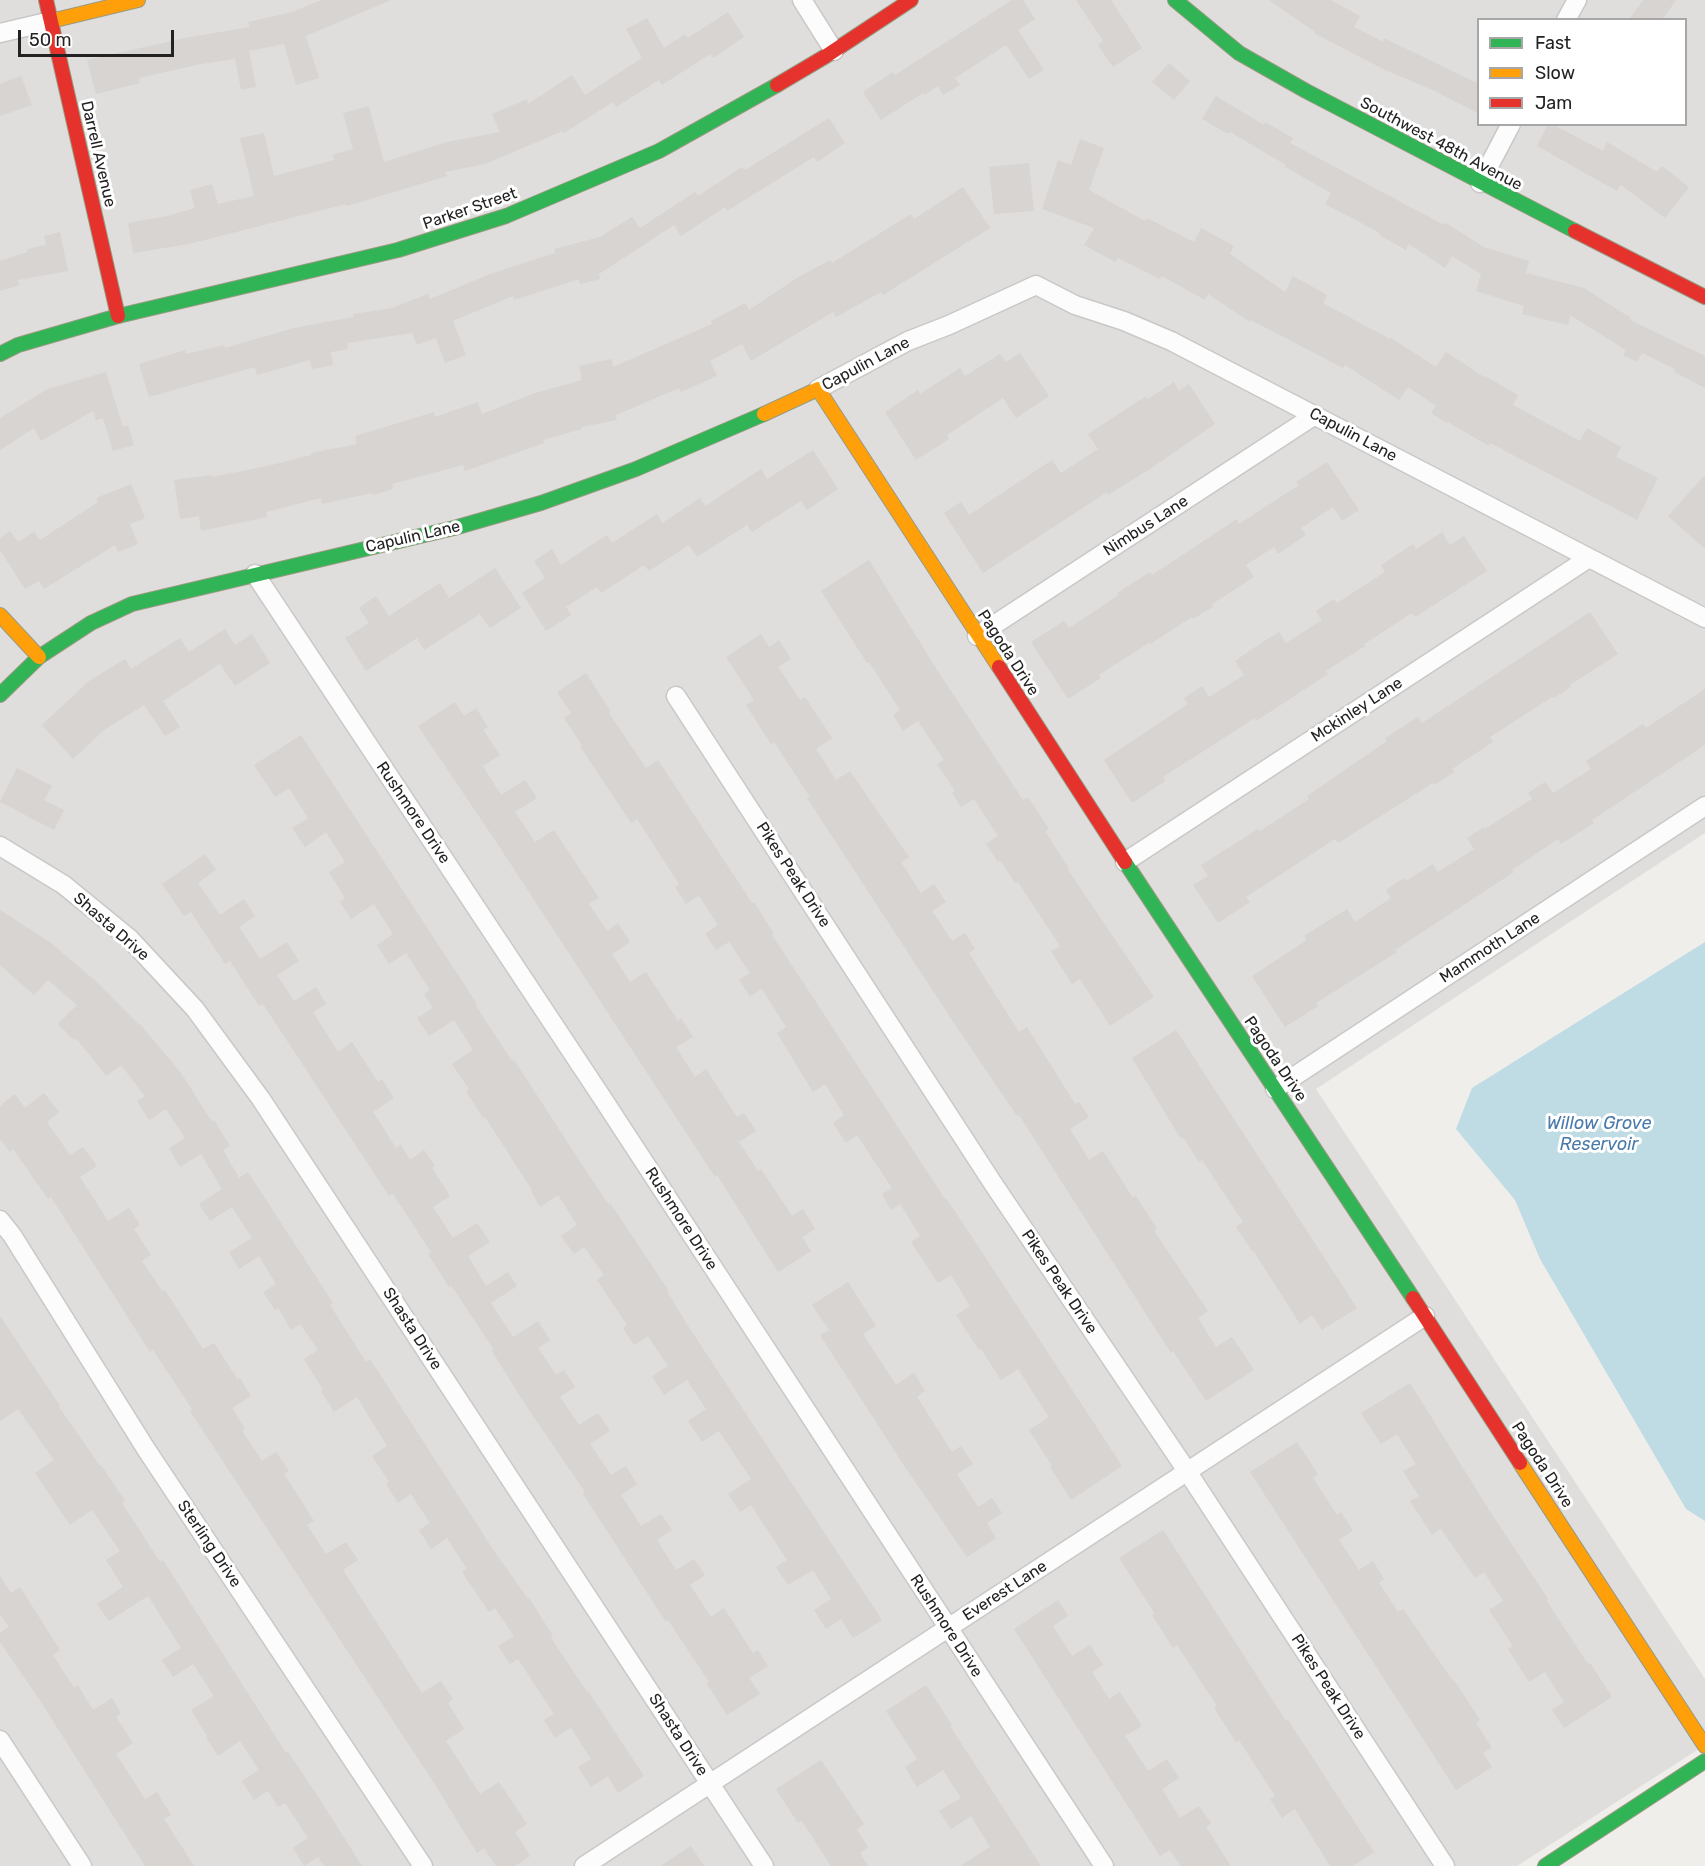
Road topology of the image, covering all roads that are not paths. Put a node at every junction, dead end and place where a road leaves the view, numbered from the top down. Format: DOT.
graph roads {
  1 [pos="46,0"];
  2 [pos="138,0"];
  3 [pos="802,0"];
  4 [pos="911,0"];
  5 [pos="1174,0"];
  6 [pos="1577,0"];
  7 [pos="1567,18"];
  8 [pos="51,21"];
  9 [pos="0,33"];
  10 [pos="834,51"];
  11 [pos="1510,126"];
  12 [pos="1480,183"];
  13 [pos="1705,297"];
  14 [pos="118,316"];
  15 [pos="0,354"];
  16 [pos="818,389"];
  17 [pos="1315,415"];
  18 [pos="1589,558"];
  19 [pos="255,574"];
  20 [pos="0,615"];
  21 [pos="1705,618"];
  22 [pos="977,636"];
  23 [pos="39,657"];
  24 [pos="0,695"];
  25 [pos="676,696"];
  26 [pos="1705,806"];
  27 [pos="0,846"];
  28 [pos="1125,862"];
  29 [pos="1275,1089"];
  30 [pos="0,1220"];
  31 [pos="1425,1316"];
  32 [pos="1187,1471"];
  33 [pos="948,1628"];
  34 [pos="0,1740"];
  35 [pos="1705,1746"];
  36 [pos="1705,1761"];
  37 [pos="710,1784"];
  38 [pos="82,1866"];
  39 [pos="423,1866"];
  40 [pos="584,1866"];
  41 [pos="764,1866"];
  42 [pos="1104,1866"];
  43 [pos="1445,1866"];
  44 [pos="1545,1866"];
  1 -- 8 [label="street, Darrell Avenue"];
  2 -- 8 [label="street"];
  3 -- 10 [label="street"];
  4 -- 10 [label="street, Parker Street"];
  5 -- 12 [label="street, Southwest 48th Avenue"];
  6 -- 7 [label="street"];
  8 -- 9 [label="street"];
  8 -- 14 [label="street, Darrell Avenue"];
  10 -- 14 [label="street, Parker Street"];
  11 -- 12 [label="street"];
  12 -- 13 [label="street, Southwest 48th Avenue"];
  14 -- 15 [label="street, Parker Street"];
  16 -- 17 [label="street, Capulin Lane"];
  16 -- 19 [label="street, Capulin Lane"];
  16 -- 22 [label="street, Pagoda Drive"];
  17 -- 18 [label="street, Capulin Lane"];
  17 -- 22 [label="street, Nimbus Lane"];
  18 -- 21 [label="street, Capulin Lane"];
  18 -- 28 [label="street, Mckinley Lane"];
  19 -- 23 [label="street, Capulin Lane"];
  19 -- 33 [label="street, Rushmore Drive"];
  20 -- 23 [label="street"];
  22 -- 28 [label="street, Pagoda Drive"];
  23 -- 24 [label="street, Capulin Lane"];
  25 -- 32 [label="street, Pikes Peak Drive"];
  26 -- 29 [label="street, Mammoth Lane"];
  27 -- 37 [label="street, Shasta Drive"];
  28 -- 29 [label="street, Pagoda Drive"];
  29 -- 31 [label="street, Pagoda Drive"];
  30 -- 39 [label="street, Sterling Drive"];
  31 -- 32 [label="street, Everest Lane"];
  31 -- 35 [label="street, Pagoda Drive"];
  32 -- 33 [label="street, Everest Lane"];
  32 -- 43 [label="street, Pikes Peak Drive"];
  33 -- 37 [label="street, Everest Lane"];
  33 -- 42 [label="street, Rushmore Drive"];
  34 -- 38 [label="street"];
  36 -- 44 [label="street"];
  37 -- 40 [label="street, Everest Lane"];
  37 -- 41 [label="street, Shasta Drive"];
}
